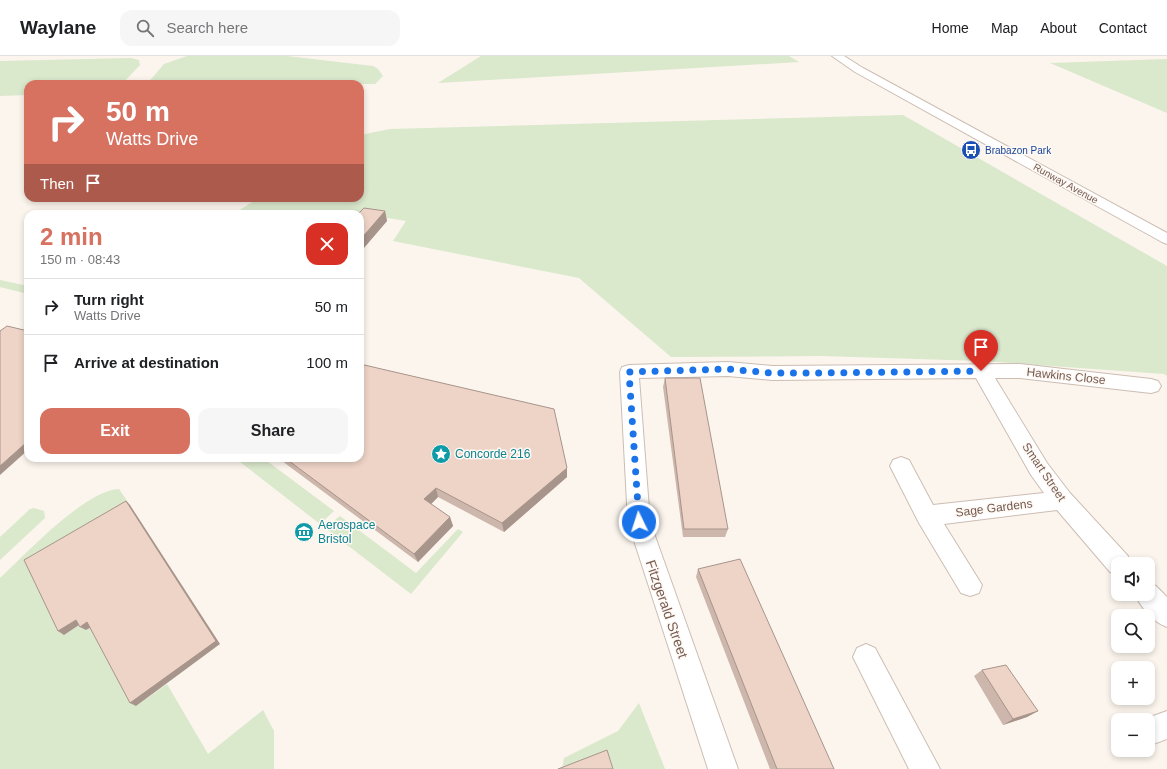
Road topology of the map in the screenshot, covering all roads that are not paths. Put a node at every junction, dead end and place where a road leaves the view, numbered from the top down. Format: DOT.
graph roads {
  1 [pos="827,56"];
  2 [pos="837,56"];
  3 [pos="859,70"];
  4 [pos="1167,239"];
  5 [pos="981,371"];
  6 [pos="629,372"];
  7 [pos="1151,386"];
  8 [pos="901,466"];
  9 [pos="1062,500"];
  10 [pos="927,516"];
  11 [pos="1113,557"];
  12 [pos="970,585"];
  13 [pos="1154,601"];
  14 [pos="1167,614"];
  15 [pos="866,657"];
  16 [pos="1167,725"];
  17 [pos="1155,729"];
  18 [pos="723,769"];
  19 [pos="925,769"];
  1 -- 3 [label="street, Runway Avenue"];
  2 -- 3 [label="street, Runway Avenue"];
  3 -- 4 [label="street, Runway Avenue"];
  5 -- 6 [label="street, Hawkins Close"];
  5 -- 7 [label="street, Hawkins Close"];
  5 -- 9 [label="street, Smart Street"];
  6 -- 18 [label="street, Fitzgerald Street"];
  8 -- 10 [label="street"];
  9 -- 10 [label="street, Sage Gardens"];
  9 -- 11 [label="street, Smart Street"];
  10 -- 12 [label="street"];
  13 -- 14 [label="street"];
  15 -- 19 [label="street"];
  16 -- 17 [label="street"];
}
